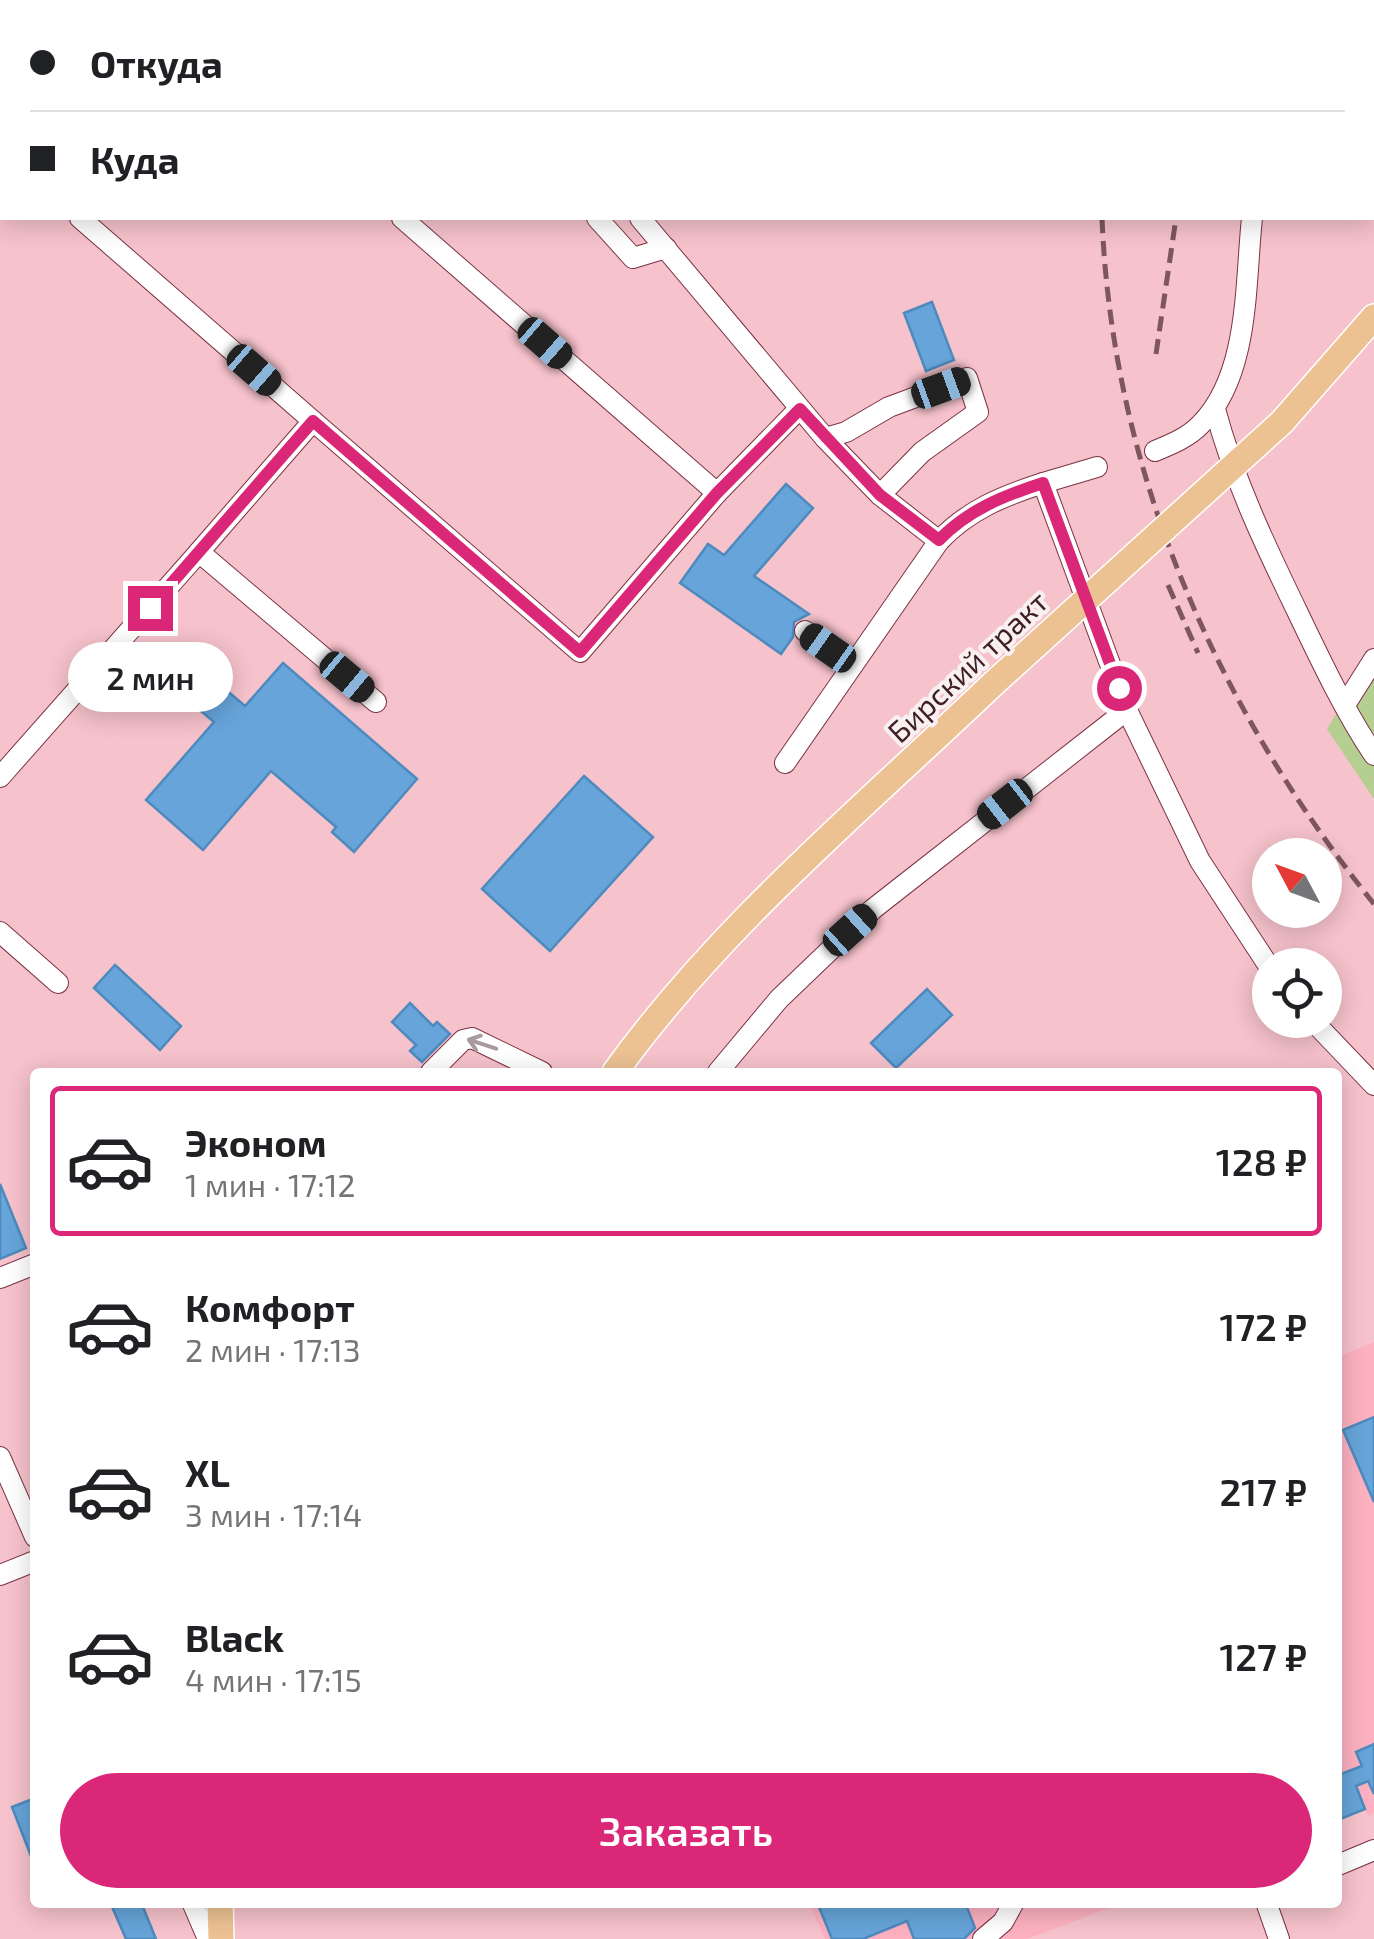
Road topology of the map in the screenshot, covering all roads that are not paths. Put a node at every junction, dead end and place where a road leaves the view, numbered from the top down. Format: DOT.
graph roads {
  1 [pos="82,220"];
  2 [pos="404,220"];
  3 [pos="598,220"];
  4 [pos="642,220"];
  5 [pos="1252,220"];
  6 [pos="666,248"];
  7 [pos="1374,317"];
  8 [pos="800,409"];
  9 [pos="1214,409"];
  10 [pos="313,421"];
  11 [pos="825,438"];
  12 [pos="1155,451"];
  13 [pos="1098,467"];
  14 [pos="1043,483"];
  15 [pos="717,493"];
  16 [pos="880,495"];
  17 [pos="939,540"];
  18 [pos="200,552"];
  19 [pos="805,631"];
  20 [pos="1374,659"];
  21 [pos="852,664"];
  22 [pos="1374,688"];
  23 [pos="376,702"];
  24 [pos="1344,705"];
  25 [pos="1127,710"];
  26 [pos="1374,755"];
  27 [pos="785,763"];
  28 [pos="0,777"];
  29 [pos="0,932"];
  30 [pos="1257,948"];
  31 [pos="58,983"];
  32 [pos="1329,1038"];
  33 [pos="435,1068"];
  34 [pos="534,1068"];
  35 [pos="618,1068"];
  36 [pos="721,1068"];
  37 [pos="1374,1085"];
  38 [pos="30,1266"];
  39 [pos="0,1278"];
  40 [pos="0,1457"];
  41 [pos="9,1501"];
  42 [pos="30,1531"];
  43 [pos="30,1562"];
  44 [pos="0,1576"];
  45 [pos="1374,1850"];
  46 [pos="1342,1863"];
  47 [pos="195,1908"];
  48 [pos="220,1908"];
  49 [pos="1011,1908"];
  50 [pos="1268,1908"];
  51 [pos="208,1939"];
  52 [pos="221,1939"];
  53 [pos="983,1939"];
  54 [pos="1279,1939"];
  1 -- 10 [label="street"];
  2 -- 15 [label="street"];
  3 -- 6 [label="street"];
  4 -- 6 [label="street"];
  5 -- 9 [label="street"];
  6 -- 8 [label="street"];
  7 -- 35 [label="main road, Бирский тракт, bridge"];
  8 -- 11 [label="street"];
  8 -- 15 [label="street"];
  9 -- 12 [label="street"];
  9 -- 24 [label="street"];
  10 -- 15 [label="street"];
  10 -- 18 [label="street"];
  11 -- 16 [label="street"];
  11 -- 16 [label="street"];
  13 -- 14 [label="street"];
  14 -- 17 [label="street"];
  14 -- 25 [label="street"];
  16 -- 17 [label="street"];
  17 -- 21 [label="street"];
  18 -- 23 [label="street"];
  18 -- 28 [label="street"];
  19 -- 21 [label="street"];
  20 -- 24 [label="street"];
  21 -- 27 [label="street"];
  22 -- 24 [label="street"];
  24 -- 26 [label="street"];
  25 -- 30 [label="street"];
  25 -- 36 [label="street"];
  29 -- 31 [label="street"];
  32 -- 37 [label="street"];
  34 -- 33 [label="street, one-way"];
  38 -- 39 [label="street"];
  40 -- 41 [label="street"];
  41 -- 42 [label="street"];
  43 -- 44 [label="street"];
  45 -- 46 [label="street"];
  47 -- 51 [label="street"];
  48 -- 52 [label="main road"];
  49 -- 53 [label="street"];
  50 -- 54 [label="street"];
}
